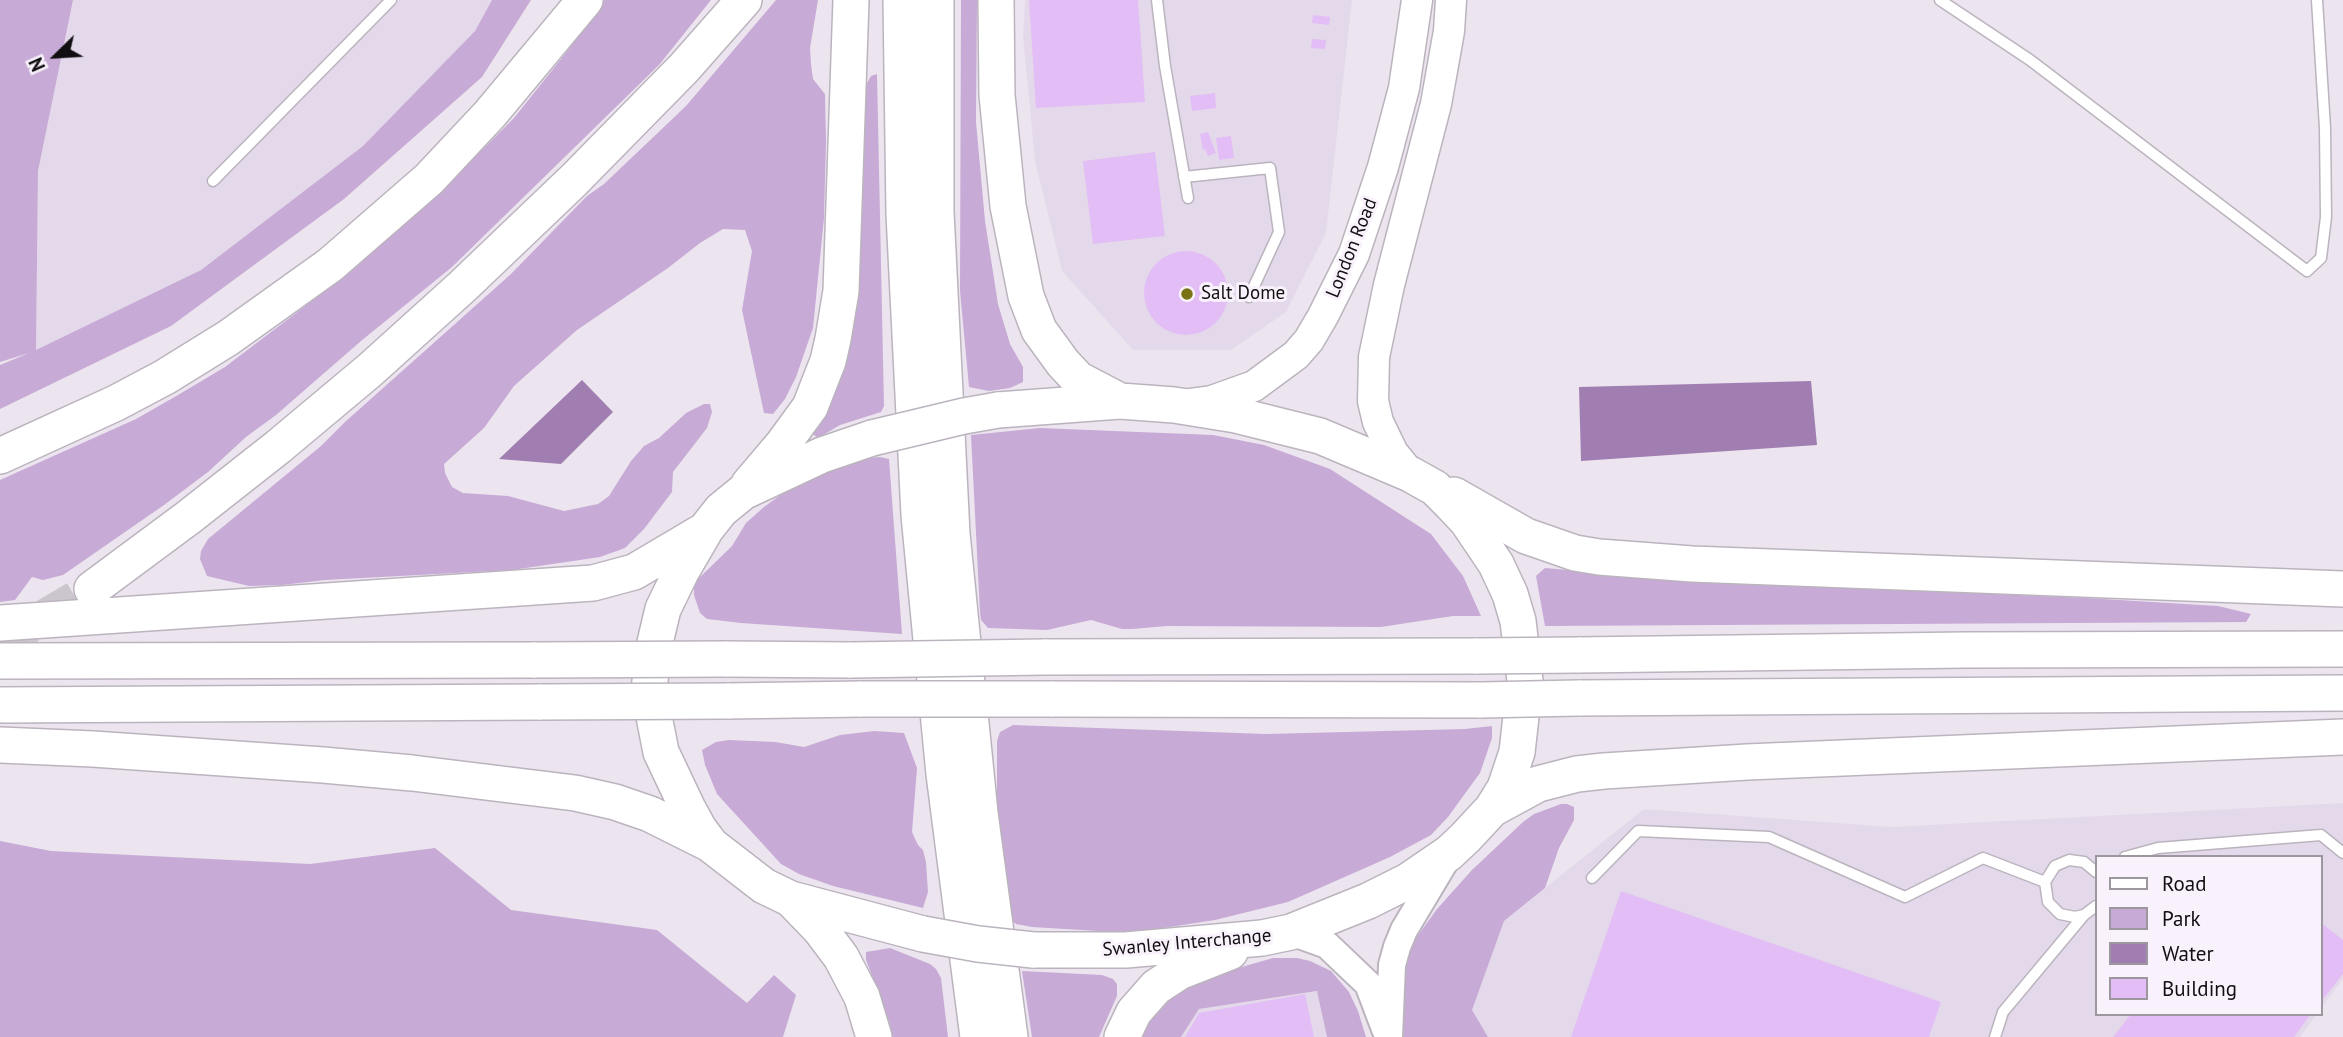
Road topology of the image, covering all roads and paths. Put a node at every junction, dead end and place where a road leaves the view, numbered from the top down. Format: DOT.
graph roads {
  1 [pos="391,0"];
  2 [pos="585,0"];
  3 [pos="744,0"];
  4 [pos="851,0"];
  5 [pos="901,0"];
  6 [pos="936,0"];
  7 [pos="996,0"];
  8 [pos="1157,0"];
  9 [pos="1417,0"];
  10 [pos="1451,0"];
  11 [pos="1940,0"];
  12 [pos="2316,0"];
  13 [pos="1184,177"];
  14 [pos="212,181"];
  15 [pos="1188,198"];
  16 [pos="1250,297"];
  17 [pos="1120,401"];
  18 [pos="1174,405"];
  19 [pos="0,456"];
  20 [pos="1422,481"];
  21 [pos="721,508"];
  22 [pos="92,589"];
  23 [pos="2343,589"];
  24 [pos="0,623"];
  25 [pos="2343,649"];
  26 [pos="0,661"];
  27 [pos="2343,693"];
  28 [pos="0,705"];
  29 [pos="2343,737"];
  30 [pos="0,745"];
  31 [pos="1492,809"];
  32 [pos="711,845"];
  33 [pos="1450,853"];
  34 [pos="2343,853"];
  35 [pos="2132,855"];
  36 [pos="2094,867"];
  37 [pos="1592,878"];
  38 [pos="2045,882"];
  39 [pos="791,899"];
  40 [pos="2094,908"];
  41 [pos="2084,915"];
  42 [pos="1276,935"];
  43 [pos="874,1037"];
  44 [pos="978,1037"];
  45 [pos="1010,1037"];
  46 [pos="1122,1037"];
  47 [pos="1388,1037"];
  48 [pos="1995,1037"];
  1 -- 14 [label="lane"];
  2 -- 19 [label="highway"];
  3 -- 22 [label="highway"];
  4 -- 21 [label="highway"];
  5 -- 44 [label="highway"];
  6 -- 45 [label="highway"];
  7 -- 17 [label="highway"];
  8 -- 13 [label="lane"];
  9 -- 18 [label="main road, London Road"];
  10 -- 20 [label="main road, London Road"];
  11 -- 12 [label="lane"];
  13 -- 15 [label="lane"];
  13 -- 16 [label="lane"];
  17 -- 18 [label="highway, Swanley Interchange"];
  17 -- 21 [label="highway, Swanley Interchange, bridge"];
  18 -- 20 [label="highway, Swanley Interchange"];
  20 -- 23 [label="highway"];
  20 -- 31 [label="highway, Swanley Interchange"];
  21 -- 24 [label="highway"];
  21 -- 32 [label="highway, Swanley Interchange"];
  25 -- 26 [label="highway, bridge"];
  27 -- 28 [label="highway, bridge"];
  29 -- 31 [label="highway"];
  30 -- 32 [label="highway"];
  31 -- 33 [label="highway, Swanley Interchange"];
  32 -- 39 [label="highway, Swanley Interchange"];
  33 -- 42 [label="highway, Swanley Interchange"];
  33 -- 47 [label="main road"];
  34 -- 35 [label="lane"];
  36 -- 38 [label="lane"];
  37 -- 38 [label="lane"];
  38 -- 41 [label="lane"];
  39 -- 42 [label="highway, Swanley Interchange, bridge"];
  39 -- 43 [label="highway"];
  40 -- 41 [label="lane"];
  41 -- 48 [label="lane"];
  42 -- 46 [label="highway"];
  42 -- 47 [label="main road"];
}
